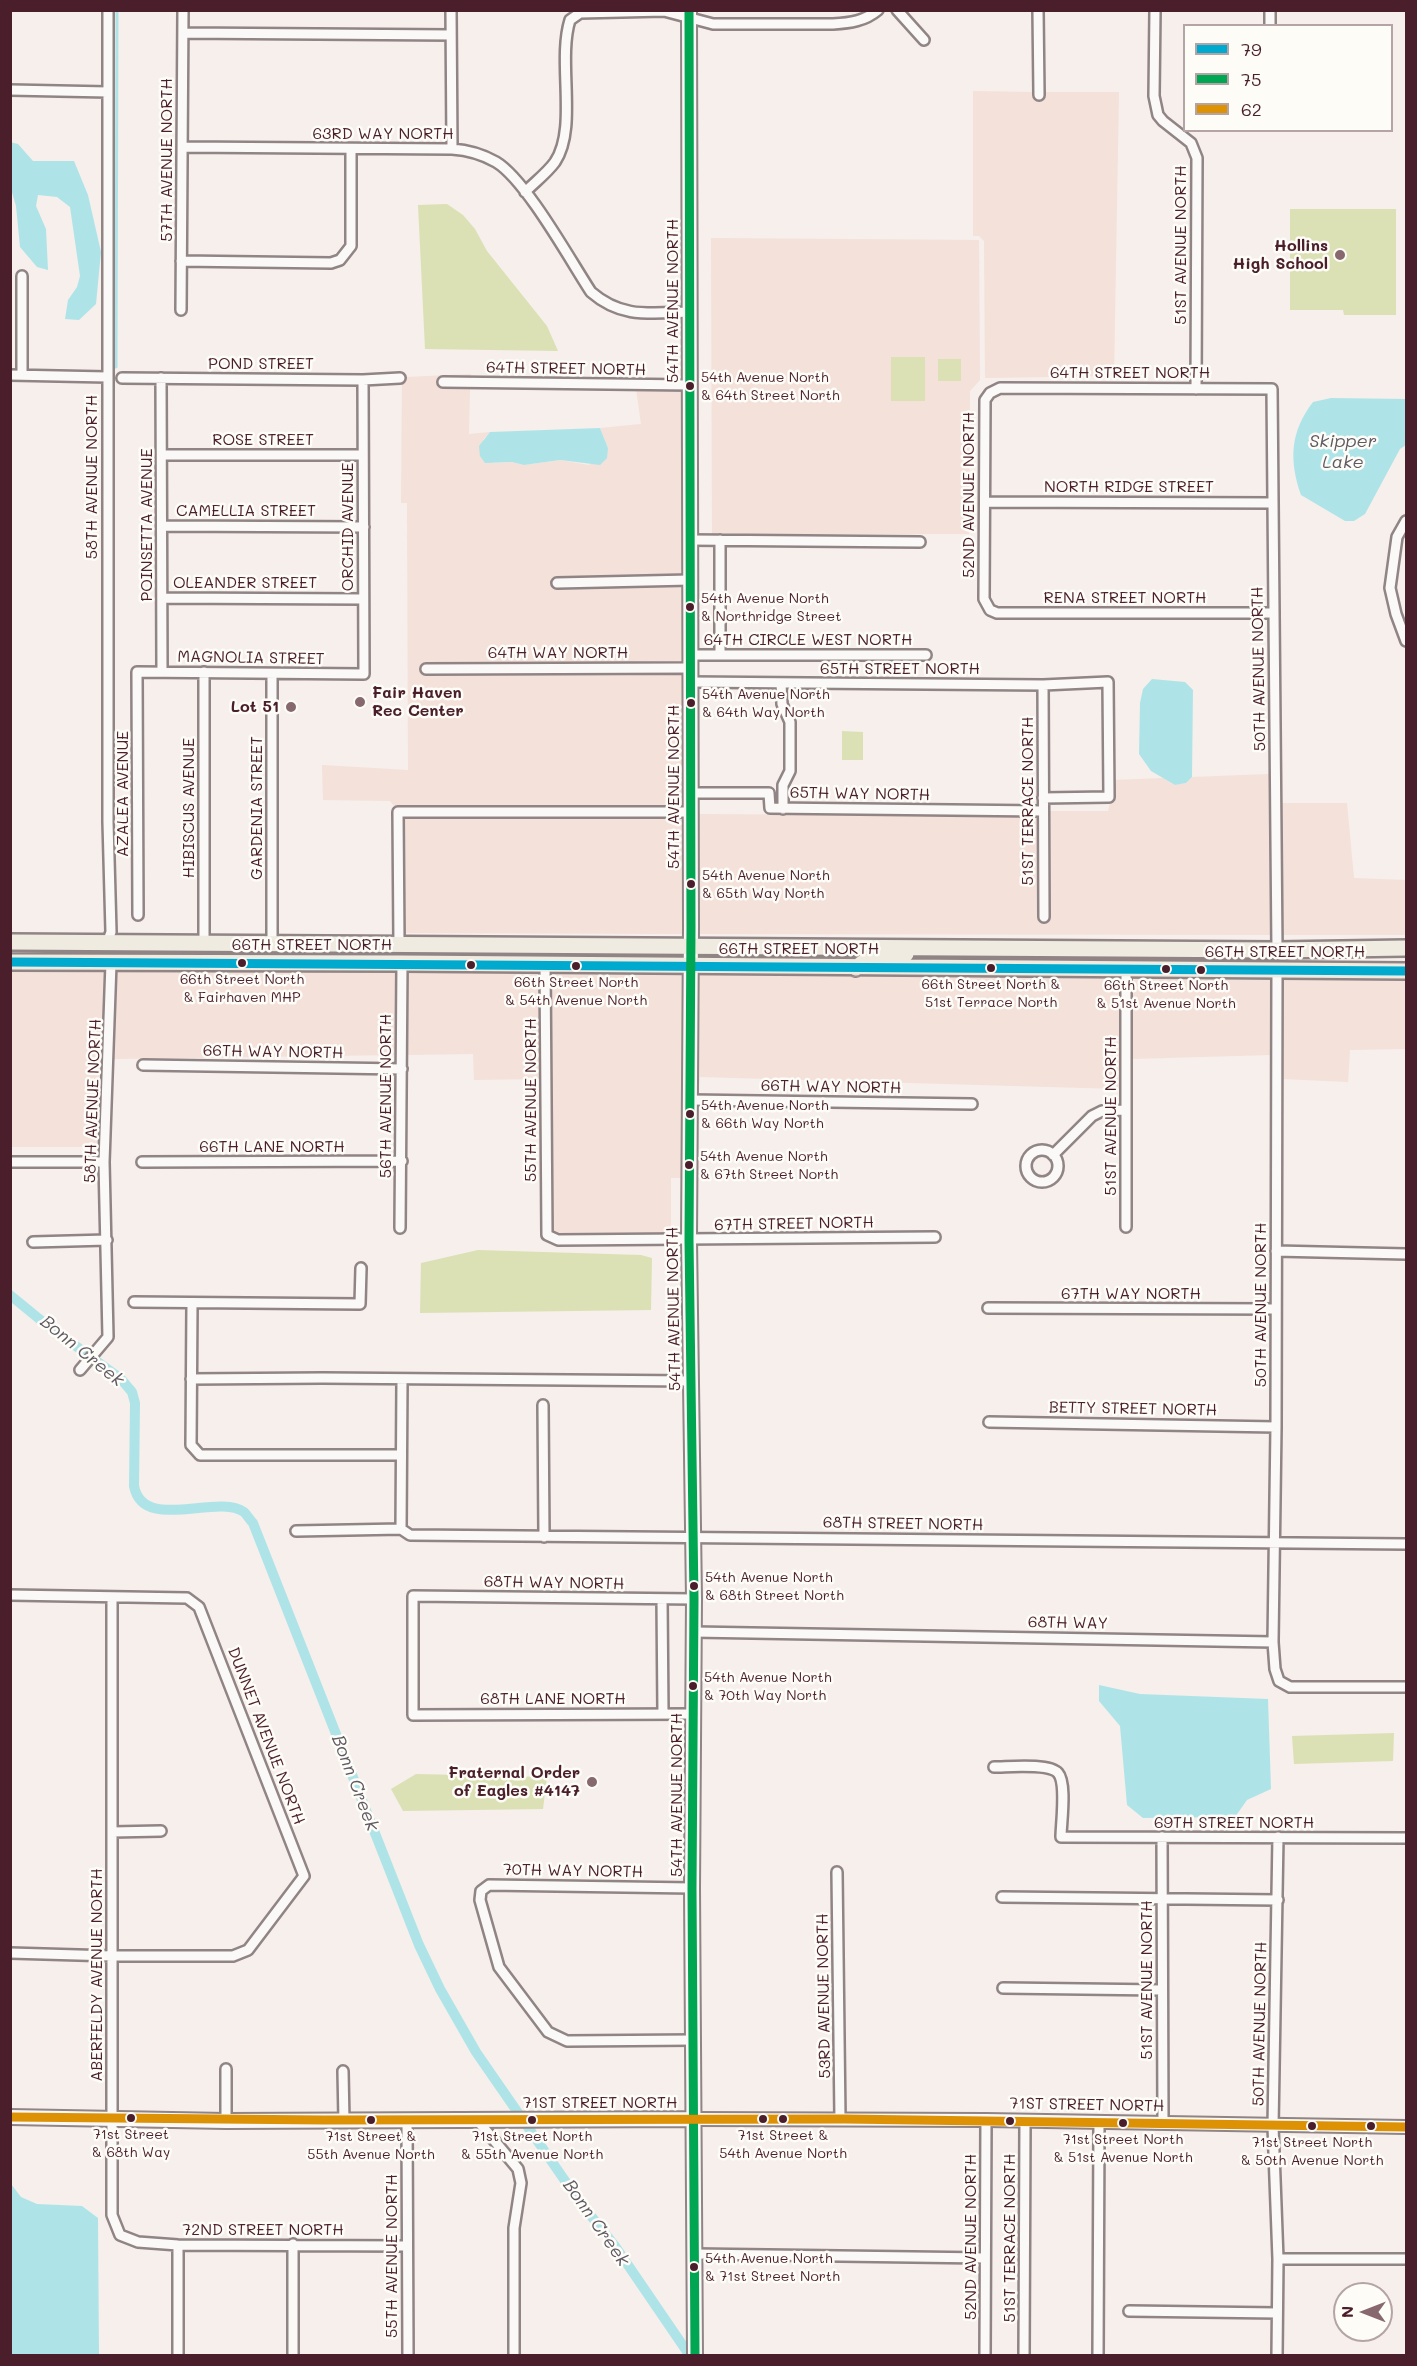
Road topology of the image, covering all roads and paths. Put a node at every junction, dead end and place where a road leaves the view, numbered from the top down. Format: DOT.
graph roads {
  1 [pos="108,10"];
  2 [pos="183,10"];
  3 [pos="451,10"];
  4 [pos="878,10"];
  5 [pos="897,10"];
  6 [pos="1038,10"];
  7 [pos="1155,10"];
  8 [pos="689,14"];
  9 [pos="183,33"];
  10 [pos="451,35"];
  11 [pos="924,40"];
  12 [pos="10,90"];
  13 [pos="108,92"];
  14 [pos="1039,95"];
  15 [pos="182,147"];
  16 [pos="351,149"];
  17 [pos="452,149"];
  18 [pos="525,192"];
  19 [pos="182,261"];
  20 [pos="22,276"];
  21 [pos="182,310"];
  22 [pos="689,312"];
  23 [pos="10,375"];
  24 [pos="22,375"];
  25 [pos="107,376"];
  26 [pos="122,378"];
  27 [pos="161,378"];
  28 [pos="400,378"];
  29 [pos="363,380"];
  30 [pos="443,382"];
  31 [pos="690,385"];
  32 [pos="1196,389"];
  33 [pos="1272,389"];
  34 [pos="990,393"];
  35 [pos="162,455"];
  36 [pos="363,455"];
  37 [pos="985,502"];
  38 [pos="1273,503"];
  39 [pos="1407,520"];
  40 [pos="163,526"];
  41 [pos="364,527"];
  42 [pos="690,540"];
  43 [pos="720,540"];
  44 [pos="920,542"];
  45 [pos="690,580"];
  46 [pos="557,583"];
  47 [pos="163,598"];
  48 [pos="363,599"];
  49 [pos="984,599"];
  50 [pos="1273,613"];
  51 [pos="1407,641"];
  52 [pos="720,655"];
  53 [pos="926,655"];
  54 [pos="690,668"];
  55 [pos="426,669"];
  56 [pos="162,671"];
  57 [pos="137,672"];
  58 [pos="204,672"];
  59 [pos="272,674"];
  60 [pos="364,674"];
  61 [pos="781,682"];
  62 [pos="1043,685"];
  63 [pos="691,793"];
  64 [pos="1043,798"];
  65 [pos="783,808"];
  66 [pos="1042,811"];
  67 [pos="691,812"];
  68 [pos="138,915"];
  69 [pos="1044,917"];
  70 [pos="10,942"];
  71 [pos="107,943"];
  72 [pos="210,943"];
  73 [pos="272,943"];
  74 [pos="399,944"];
  75 [pos="504,944"];
  76 [pos="691,944"];
  77 [pos="908,946"];
  78 [pos="983,947"];
  79 [pos="1110,948"];
  80 [pos="1407,948"];
  81 [pos="1361,949"];
  82 [pos="1277,950"];
  83 [pos="10,953"];
  84 [pos="10,962"];
  85 [pos="111,963"];
  86 [pos="293,963"];
  87 [pos="402,963"];
  88 [pos="545,964"];
  89 [pos="691,966"];
  90 [pos="856,968"];
  91 [pos="926,968"];
  92 [pos="991,969"];
  93 [pos="1277,969"];
  94 [pos="1126,970"];
  95 [pos="1168,970"];
  96 [pos="1407,970"];
  97 [pos="143,1065"];
  98 [pos="402,1070"];
  99 [pos="690,1100"];
  100 [pos="972,1104"];
  101 [pos="1126,1110"];
  102 [pos="1053,1155"];
  103 [pos="402,1161"];
  104 [pos="10,1162"];
  105 [pos="104,1162"];
  106 [pos="142,1162"];
  107 [pos="1126,1227"];
  108 [pos="400,1228"];
  109 [pos="547,1235"];
  110 [pos="935,1237"];
  111 [pos="107,1240"];
  112 [pos="689,1240"];
  113 [pos="33,1242"];
  114 [pos="1276,1251"];
  115 [pos="1407,1254"];
  116 [pos="361,1268"];
  117 [pos="134,1302"];
  118 [pos="192,1303"];
  119 [pos="988,1308"];
  120 [pos="1275,1310"];
  121 [pos="83,1367"];
  122 [pos="191,1379"];
  123 [pos="402,1380"];
  124 [pos="692,1381"];
  125 [pos="543,1405"];
  126 [pos="989,1422"];
  127 [pos="1276,1426"];
  128 [pos="401,1455"];
  129 [pos="401,1529"];
  130 [pos="296,1531"];
  131 [pos="544,1537"];
  132 [pos="693,1537"];
  133 [pos="1275,1542"];
  134 [pos="1407,1544"];
  135 [pos="10,1595"];
  136 [pos="111,1597"];
  137 [pos="662,1599"];
  138 [pos="694,1599"];
  139 [pos="694,1632"];
  140 [pos="1273,1642"];
  141 [pos="1407,1687"];
  142 [pos="413,1714"];
  143 [pos="663,1714"];
  144 [pos="694,1714"];
  145 [pos="994,1767"];
  146 [pos="161,1831"];
  147 [pos="112,1832"];
  148 [pos="1162,1838"];
  149 [pos="1278,1838"];
  150 [pos="1407,1839"];
  151 [pos="837,1872"];
  152 [pos="692,1888"];
  153 [pos="1002,1897"];
  154 [pos="1162,1900"];
  155 [pos="1278,1900"];
  156 [pos="10,1953"];
  157 [pos="112,1956"];
  158 [pos="1003,1988"];
  159 [pos="1161,1990"];
  160 [pos="694,2040"];
  161 [pos="226,2069"];
  162 [pos="343,2072"];
  163 [pos="10,2117"];
  164 [pos="112,2119"];
  165 [pos="694,2119"];
  166 [pos="840,2119"];
  167 [pos="986,2120"];
  168 [pos="226,2121"];
  169 [pos="344,2121"];
  170 [pos="407,2121"];
  171 [pos="478,2121"];
  172 [pos="1025,2121"];
  173 [pos="1099,2123"];
  174 [pos="1163,2123"];
  175 [pos="1273,2126"];
  176 [pos="1407,2127"];
  177 [pos="293,2244"];
  178 [pos="178,2245"];
  179 [pos="407,2246"];
  180 [pos="695,2254"];
  181 [pos="986,2258"];
  182 [pos="1278,2259"];
  183 [pos="1407,2259"];
  184 [pos="1129,2311"];
  185 [pos="1277,2313"];
  186 [pos="178,2355"];
  187 [pos="293,2355"];
  188 [pos="408,2355"];
  189 [pos="514,2355"];
  190 [pos="695,2355"];
  191 [pos="985,2355"];
  192 [pos="1024,2355"];
  193 [pos="1098,2355"];
  194 [pos="1277,2355"];
  1 -- 13 [label="street, 58TH AVENUE NORTH"];
  2 -- 9 [label="street, 57TH AVENUE NORTH"];
  3 -- 10 [label="street"];
  4 -- 8 [label="street"];
  5 -- 11 [label="street"];
  6 -- 14 [label="street"];
  7 -- 32 [label="street, 51ST AVENUE NORTH"];
  8 -- 18 [label="street"];
  8 -- 22 [label="main road, 54TH AVENUE NORTH"];
  9 -- 10 [label="street"];
  9 -- 15 [label="street, 57TH AVENUE NORTH"];
  10 -- 17 [label="street"];
  12 -- 13 [label="street"];
  13 -- 25 [label="street, 58TH AVENUE NORTH"];
  15 -- 16 [label="street, 63RD WAY NORTH"];
  15 -- 19 [label="street, 57TH AVENUE NORTH"];
  16 -- 17 [label="street, 63RD WAY NORTH"];
  16 -- 19 [label="street"];
  17 -- 18 [label="street, 63RD WAY NORTH"];
  18 -- 22 [label="street, 63RD WAY NORTH"];
  19 -- 21 [label="street, 57TH AVENUE NORTH"];
  20 -- 24 [label="street"];
  22 -- 31 [label="main road, 54TH AVENUE NORTH"];
  23 -- 24 [label="street"];
  24 -- 25 [label="street"];
  25 -- 71 [label="street, 58TH AVENUE NORTH"];
  26 -- 27 [label="street, POND STREET"];
  27 -- 29 [label="street, POND STREET"];
  27 -- 35 [label="street, POINSETTA AVENUE"];
  28 -- 29 [label="street, POND STREET"];
  29 -- 36 [label="street, ORCHID AVENUE"];
  30 -- 31 [label="street, 64TH STREET NORTH"];
  31 -- 42 [label="main road, 54TH AVENUE NORTH"];
  32 -- 33 [label="street, 64TH STREET NORTH"];
  32 -- 34 [label="street, 64TH STREET NORTH"];
  33 -- 38 [label="street, 50TH AVENUE NORTH"];
  34 -- 37 [label="street, 52ND AVENUE NORTH"];
  35 -- 36 [label="street, ROSE STREET"];
  35 -- 40 [label="street, POINSETTA AVENUE"];
  36 -- 41 [label="street, ORCHID AVENUE"];
  37 -- 38 [label="street, NORTH RIDGE STREET"];
  37 -- 49 [label="street, 52ND AVENUE NORTH"];
  38 -- 50 [label="street, 50TH AVENUE NORTH"];
  39 -- 51 [label="street"];
  40 -- 41 [label="street, CAMELLIA STREET"];
  40 -- 47 [label="street, POINSETTA AVENUE"];
  41 -- 48 [label="street, ORCHID AVENUE"];
  42 -- 43 [label="street"];
  42 -- 45 [label="main road, 54TH AVENUE NORTH"];
  43 -- 44 [label="street"];
  43 -- 52 [label="street"];
  45 -- 46 [label="street"];
  45 -- 54 [label="main road, 54TH AVENUE NORTH"];
  47 -- 48 [label="street, OLEANDER STREET"];
  47 -- 56 [label="street, POINSETTA AVENUE"];
  48 -- 60 [label="street, ORCHID AVENUE"];
  49 -- 50 [label="street, RENA STREET NORTH"];
  50 -- 82 [label="street, 50TH AVENUE NORTH"];
  52 -- 53 [label="street, 64TH CIRCLE WEST NORTH"];
  52 -- 54 [label="street, 64TH CIRCLE WEST NORTH"];
  54 -- 55 [label="street, 64TH WAY NORTH"];
  54 -- 61 [label="street, 65TH STREET NORTH"];
  54 -- 63 [label="main road, 54TH AVENUE NORTH"];
  56 -- 57 [label="street, MAGNOLIA STREET"];
  56 -- 58 [label="street, MAGNOLIA STREET"];
  57 -- 68 [label="street, AZALEA AVENUE"];
  58 -- 59 [label="street, MAGNOLIA STREET"];
  58 -- 72 [label="street, HIBISCUS AVENUE"];
  59 -- 60 [label="street, MAGNOLIA STREET"];
  59 -- 73 [label="street, GARDENIA STREET"];
  61 -- 62 [label="street, 65TH STREET NORTH"];
  61 -- 65 [label="street"];
  62 -- 64 [label="street, 51ST TERRACE NORTH"];
  62 -- 64 [label="street, 65TH STREET NORTH"];
  63 -- 65 [label="street, 65TH WAY NORTH"];
  63 -- 67 [label="main road, 54TH AVENUE NORTH"];
  64 -- 66 [label="street, 51ST TERRACE NORTH"];
  65 -- 66 [label="street, 65TH WAY NORTH"];
  66 -- 69 [label="street, 51ST TERRACE NORTH"];
  67 -- 74 [label="street"];
  67 -- 76 [label="main road, 54TH AVENUE NORTH"];
  70 -- 71 [label="main road, 66TH STREET NORTH"];
  71 -- 72 [label="main road, 66TH STREET NORTH"];
  71 -- 83 [label="main road"];
  72 -- 73 [label="main road, 66TH STREET NORTH"];
  72 -- 85 [label="main road"];
  73 -- 74 [label="main road, 66TH STREET NORTH"];
  74 -- 75 [label="main road, 66TH STREET NORTH"];
  74 -- 86 [label="main road"];
  75 -- 76 [label="main road, 66TH STREET NORTH"];
  75 -- 87 [label="main road"];
  76 -- 77 [label="main road, 66TH STREET NORTH"];
  76 -- 89 [label="main road, 54TH AVENUE NORTH"];
  77 -- 78 [label="main road, 66TH STREET NORTH"];
  77 -- 90 [label="main road"];
  78 -- 79 [label="main road, 66TH STREET NORTH"];
  78 -- 91 [label="main road"];
  79 -- 82 [label="main road, 66TH STREET NORTH"];
  79 -- 92 [label="main road"];
  80 -- 81 [label="main road, 66TH STREET NORTH"];
  81 -- 82 [label="main road, 66TH STREET NORTH"];
  81 -- 93 [label="main road"];
  82 -- 95 [label="main road"];
  84 -- 85 [label="main road, 66TH STREET NORTH"];
  85 -- 86 [label="main road, 66TH STREET NORTH"];
  85 -- 105 [label="street, 58TH AVENUE NORTH"];
  86 -- 87 [label="main road, 66TH STREET NORTH"];
  87 -- 88 [label="main road, 66TH STREET NORTH"];
  87 -- 98 [label="street, 56TH AVENUE NORTH"];
  88 -- 89 [label="main road, 66TH STREET NORTH"];
  88 -- 109 [label="street, 55TH AVENUE NORTH"];
  89 -- 90 [label="main road, 66TH STREET NORTH"];
  89 -- 99 [label="main road, 54TH AVENUE NORTH"];
  90 -- 91 [label="main road, 66TH STREET NORTH"];
  91 -- 92 [label="main road, 66TH STREET NORTH"];
  92 -- 94 [label="main road, 66TH STREET NORTH"];
  93 -- 95 [label="main road, 66TH STREET NORTH"];
  93 -- 96 [label="main road, 66TH STREET NORTH"];
  93 -- 114 [label="street, 50TH AVENUE NORTH"];
  94 -- 95 [label="main road, 66TH STREET NORTH"];
  94 -- 101 [label="street, 51ST AVENUE NORTH"];
  97 -- 98 [label="street, 66TH WAY NORTH"];
  98 -- 103 [label="street, 56TH AVENUE NORTH"];
  99 -- 100 [label="street, 66TH WAY NORTH"];
  99 -- 112 [label="main road, 54TH AVENUE NORTH"];
  101 -- 102 [label="street"];
  101 -- 107 [label="street, 51ST AVENUE NORTH"];
  103 -- 106 [label="street, 66TH LANE NORTH"];
  103 -- 108 [label="street, 56TH AVENUE NORTH"];
  104 -- 105 [label="street"];
  105 -- 111 [label="street, 58TH AVENUE NORTH"];
  109 -- 112 [label="street, 67TH STREET NORTH"];
  110 -- 112 [label="street, 67TH STREET NORTH"];
  111 -- 113 [label="street"];
  111 -- 121 [label="street, 58TH AVENUE NORTH"];
  112 -- 124 [label="main road, 54TH AVENUE NORTH"];
  114 -- 115 [label="street"];
  114 -- 120 [label="street, 50TH AVENUE NORTH"];
  116 -- 118 [label="street"];
  117 -- 118 [label="street"];
  118 -- 122 [label="street"];
  119 -- 120 [label="street, 67TH WAY NORTH"];
  120 -- 127 [label="street, 50TH AVENUE NORTH"];
  122 -- 123 [label="street"];
  122 -- 128 [label="street"];
  123 -- 124 [label="street"];
  123 -- 128 [label="street"];
  124 -- 132 [label="main road, 54TH AVENUE NORTH"];
  125 -- 131 [label="street"];
  126 -- 127 [label="street, BETTY STREET NORTH"];
  127 -- 133 [label="street, 50TH AVENUE NORTH"];
  128 -- 129 [label="street"];
  129 -- 130 [label="street, 68TH STREET NORTH"];
  129 -- 131 [label="street, 68TH STREET NORTH"];
  131 -- 132 [label="street, 68TH STREET NORTH"];
  132 -- 133 [label="street, 68TH STREET NORTH"];
  132 -- 138 [label="main road, 54TH AVENUE NORTH"];
  133 -- 134 [label="street, 68TH STREET NORTH"];
  133 -- 140 [label="street, 50TH AVENUE NORTH"];
  135 -- 136 [label="street"];
  136 -- 147 [label="street, ABERFELDY AVENUE NORTH"];
  136 -- 157 [label="street, DUNNET AVENUE NORTH"];
  137 -- 138 [label="street, 68TH WAY NORTH"];
  137 -- 142 [label="street, 68TH WAY NORTH"];
  137 -- 143 [label="street"];
  138 -- 139 [label="main road, 54TH AVENUE NORTH"];
  139 -- 140 [label="street, 68TH WAY"];
  139 -- 144 [label="main road, 54TH AVENUE NORTH"];
  140 -- 141 [label="street"];
  142 -- 143 [label="street, 68TH LANE NORTH"];
  143 -- 144 [label="street, 68TH LANE NORTH"];
  144 -- 152 [label="main road, 54TH AVENUE NORTH"];
  145 -- 148 [label="street, 69TH STREET NORTH"];
  146 -- 147 [label="street"];
  147 -- 157 [label="street, ABERFELDY AVENUE NORTH"];
  148 -- 149 [label="street, 69TH STREET NORTH"];
  148 -- 154 [label="street, 51ST AVENUE NORTH"];
  149 -- 150 [label="street, 69TH STREET NORTH"];
  149 -- 155 [label="street, 50TH AVENUE NORTH"];
  151 -- 166 [label="street, 53RD AVENUE NORTH"];
  152 -- 160 [label="main road, 54TH AVENUE NORTH"];
  152 -- 160 [label="street, 70TH WAY NORTH"];
  153 -- 154 [label="street"];
  154 -- 155 [label="street"];
  154 -- 159 [label="street, 51ST AVENUE NORTH"];
  155 -- 175 [label="street, 50TH AVENUE NORTH"];
  156 -- 157 [label="street"];
  157 -- 164 [label="street, ABERFELDY AVENUE NORTH"];
  158 -- 159 [label="street"];
  159 -- 174 [label="street, 51ST AVENUE NORTH"];
  160 -- 165 [label="main road, 54TH AVENUE NORTH"];
  161 -- 168 [label="street"];
  162 -- 169 [label="street"];
  163 -- 164 [label="main road, 71ST STREET NORTH"];
  164 -- 168 [label="main road, 71ST STREET NORTH"];
  164 -- 178 [label="street, 72ND STREET NORTH"];
  165 -- 166 [label="street, 71ST STREET NORTH"];
  165 -- 171 [label="main road, 71ST STREET NORTH"];
  165 -- 180 [label="main road, 54TH AVENUE NORTH"];
  166 -- 167 [label="street, 71ST STREET NORTH"];
  167 -- 172 [label="street, 71ST STREET NORTH"];
  167 -- 181 [label="street, 52ND AVENUE NORTH"];
  168 -- 169 [label="main road, 71ST STREET NORTH"];
  169 -- 170 [label="main road, 71ST STREET NORTH"];
  170 -- 171 [label="main road, 71ST STREET NORTH"];
  170 -- 179 [label="street, 55TH AVENUE NORTH"];
  171 -- 189 [label="street"];
  172 -- 173 [label="street, 71ST STREET NORTH"];
  172 -- 192 [label="street, 51ST TERRACE NORTH"];
  173 -- 174 [label="street, 71ST STREET NORTH"];
  173 -- 193 [label="street"];
  174 -- 175 [label="street, 71ST STREET NORTH"];
  175 -- 176 [label="street, 71ST STREET NORTH"];
  175 -- 182 [label="street, 50TH AVENUE NORTH"];
  177 -- 178 [label="street, 72ND STREET NORTH"];
  177 -- 179 [label="street, 72ND STREET NORTH"];
  177 -- 187 [label="street"];
  178 -- 186 [label="street"];
  179 -- 188 [label="street, 55TH AVENUE NORTH"];
  180 -- 181 [label="street"];
  180 -- 190 [label="main road, 54TH AVENUE NORTH"];
  181 -- 191 [label="street, 52ND AVENUE NORTH"];
  182 -- 183 [label="street"];
  182 -- 185 [label="street, 50TH AVENUE NORTH"];
  184 -- 185 [label="street"];
  185 -- 194 [label="street, 50TH AVENUE NORTH"];
}
